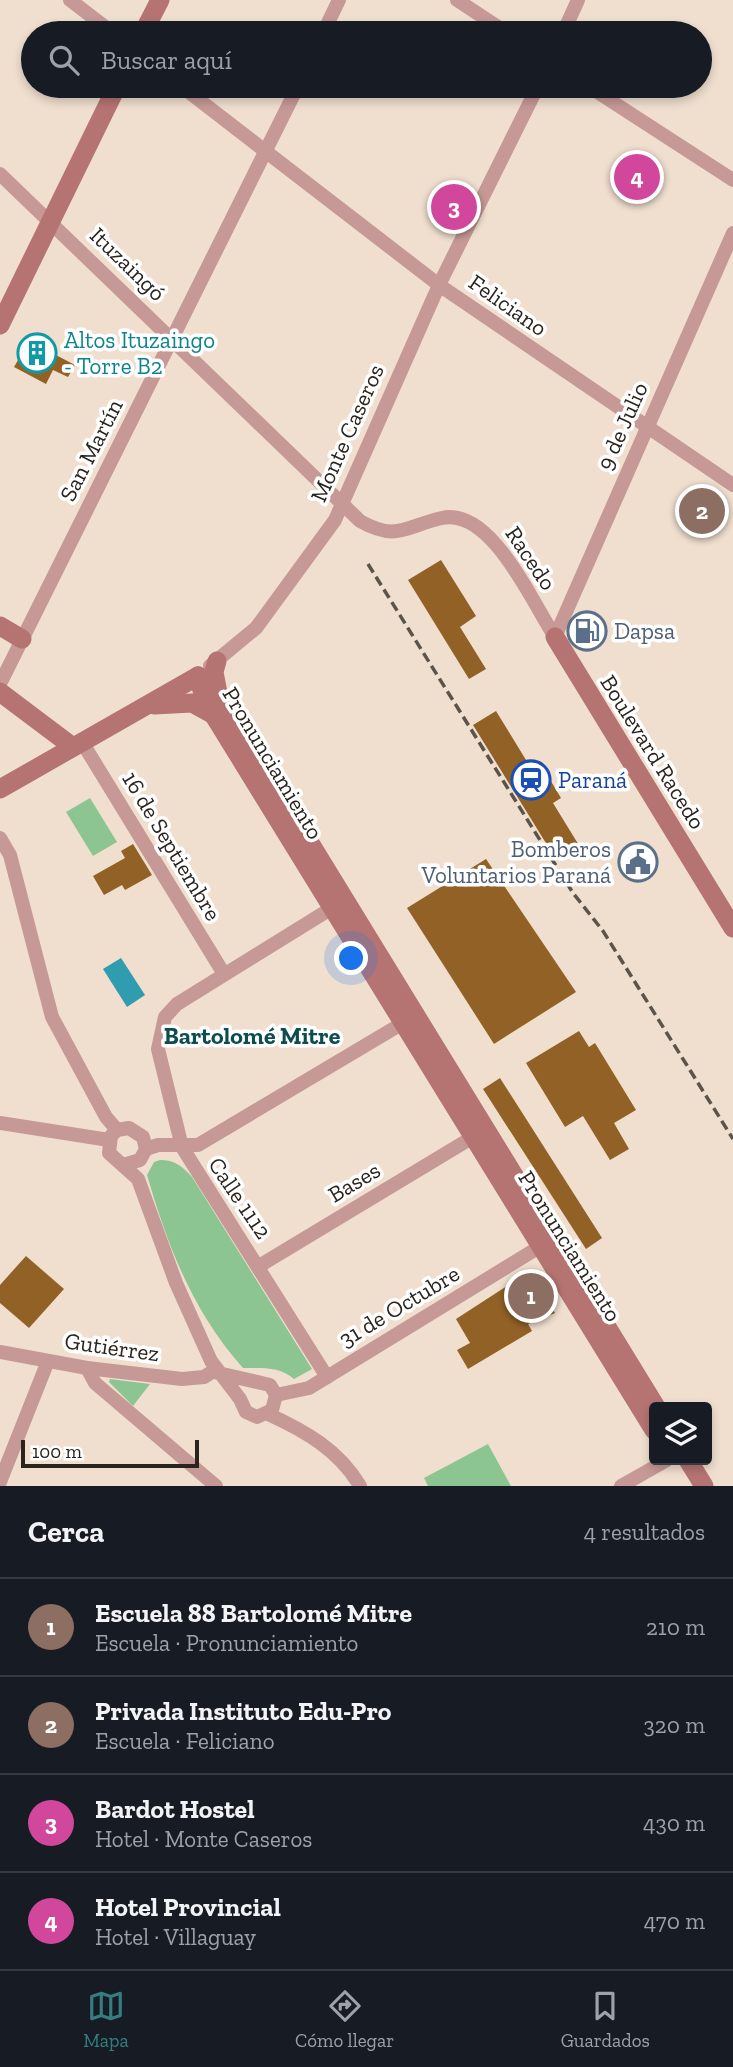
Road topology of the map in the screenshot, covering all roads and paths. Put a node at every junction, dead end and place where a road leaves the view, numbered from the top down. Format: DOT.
graph roads {
  1 [pos="70,0"];
  2 [pos="159,0"];
  3 [pos="339,0"];
  4 [pos="457,0"];
  5 [pos="578,0"];
  6 [pos="97,21"];
  7 [pos="149,21"];
  8 [pos="329,21"];
  9 [pos="489,21"];
  10 [pos="568,21"];
  11 [pos="111,98"];
  12 [pos="197,98"];
  13 [pos="292,98"];
  14 [pos="532,98"];
  15 [pos="606,98"];
  16 [pos="266,151"];
  17 [pos="0,174"];
  18 [pos="733,180"];
  19 [pos="50,221"];
  20 [pos="733,233"];
  21 [pos="439,285"];
  22 [pos="0,325"];
  23 [pos="172,337"];
  24 [pos="646,428"];
  25 [pos="733,485"];
  26 [pos="344,505"];
  27 [pos="0,626"];
  28 [pos="555,637"];
  29 [pos="22,639"];
  30 [pos="217,661"];
  31 [pos="198,676"];
  32 [pos="0,684"];
  33 [pos="0,692"];
  34 [pos="218,693"];
  35 [pos="148,706"];
  36 [pos="213,714"];
  37 [pos="78,744"];
  38 [pos="0,789"];
  39 [pos="0,838"];
  40 [pos="332,908"];
  41 [pos="733,928"];
  42 [pos="224,974"];
  43 [pos="403,1023"];
  44 [pos="0,1124"];
  45 [pos="113,1135"];
  46 [pos="473,1137"];
  47 [pos="182,1147"];
  48 [pos="146,1149"];
  49 [pos="122,1165"];
  50 [pos="541,1246"];
  51 [pos="259,1266"];
  52 [pos="0,1352"];
  53 [pos="48,1361"];
  54 [pos="87,1368"];
  55 [pos="216,1372"];
  56 [pos="327,1377"];
  57 [pos="253,1381"];
  58 [pos="276,1395"];
  59 [pos="240,1399"];
  60 [pos="653,1402"];
  61 [pos="268,1414"];
  62 [pos="649,1422"];
  63 [pos="658,1465"];
  64 [pos="676,1465"];
  65 [pos="691,1465"];
  66 [pos="0,1482"];
  67 [pos="216,1486"];
  68 [pos="360,1486"];
  69 [pos="621,1486"];
  70 [pos="689,1486"];
  71 [pos="704,1486"];
  1 -- 6 [label="street"];
  2 -- 7 [label="main road"];
  3 -- 8 [label="street"];
  4 -- 9 [label="street"];
  5 -- 10 [label="street"];
  11 -- 19 [label="main road"];
  12 -- 16 [label="street, Feliciano"];
  13 -- 16 [label="street, San Martín"];
  14 -- 21 [label="street, Monte Caseros"];
  15 -- 18 [label="street"];
  16 -- 21 [label="street, Feliciano"];
  16 -- 23 [label="street, San Martín"];
  17 -- 19 [label="street, Ituzaingó"];
  19 -- 22 [label="main road"];
  19 -- 23 [label="street, Ituzaingó"];
  20 -- 24 [label="street, 9 de Julio"];
  21 -- 24 [label="street, Feliciano"];
  21 -- 26 [label="street, Monte Caseros"];
  23 -- 26 [label="street, Ituzaingó"];
  23 -- 29 [label="street, San Martín"];
  24 -- 25 [label="street, Feliciano"];
  24 -- 28 [label="street, 9 de Julio"];
  26 -- 28 [label="street, Racedo"];
  26 -- 30 [label="street, Monte Caseros"];
  27 -- 29 [label="main road"];
  28 -- 41 [label="main road, Boulevard Racedo"];
  29 -- 32 [label="street, San Martín"];
  30 -- 31 [label="street, Monte Caseros"];
  30 -- 34 [label="main road"];
  31 -- 34 [label="main road, Pronunciamiento"];
  31 -- 35 [label="main road, Monte Caseros"];
  31 -- 36 [label="main road, Pronunciamiento"];
  33 -- 37 [label="main road"];
  34 -- 60 [label="main road, Pronunciamiento"];
  35 -- 36 [label="main road"];
  35 -- 37 [label="main road, Monte Caseros"];
  36 -- 40 [label="main road, Pronunciamiento"];
  37 -- 38 [label="main road, Monte Caseros"];
  37 -- 42 [label="street, 16 de Septiembre"];
  39 -- 45 [label="street"];
  40 -- 42 [label="street"];
  40 -- 43 [label="main road, Pronunciamiento"];
  42 -- 47 [label="street, Calle 1112"];
  43 -- 46 [label="main road, Pronunciamiento"];
  43 -- 47 [label="street"];
  44 -- 45 [label="street"];
  45 -- 48 [label="street"];
  45 -- 49 [label="street"];
  46 -- 50 [label="main road, Pronunciamiento"];
  46 -- 51 [label="street, Bases"];
  47 -- 48 [label="street"];
  47 -- 51 [label="street, Calle 1112"];
  48 -- 49 [label="street"];
  49 -- 55 [label="street"];
  50 -- 56 [label="street, 31 de Octubre"];
  50 -- 62 [label="main road, Pronunciamiento"];
  51 -- 56 [label="street, Calle 1112"];
  52 -- 53 [label="street, Gutiérrez"];
  53 -- 54 [label="street, Gutiérrez"];
  53 -- 66 [label="street"];
  54 -- 55 [label="street, Gutiérrez"];
  54 -- 67 [label="street"];
  55 -- 57 [label="street"];
  55 -- 59 [label="street"];
  56 -- 58 [label="street, 31 de Octubre"];
  57 -- 58 [label="street"];
  57 -- 59 [label="street"];
  58 -- 61 [label="street"];
  59 -- 61 [label="street"];
  61 -- 68 [label="street"];
  63 -- 69 [label="street"];
  64 -- 70 [label="main road"];
  65 -- 71 [label="main road"];
}
